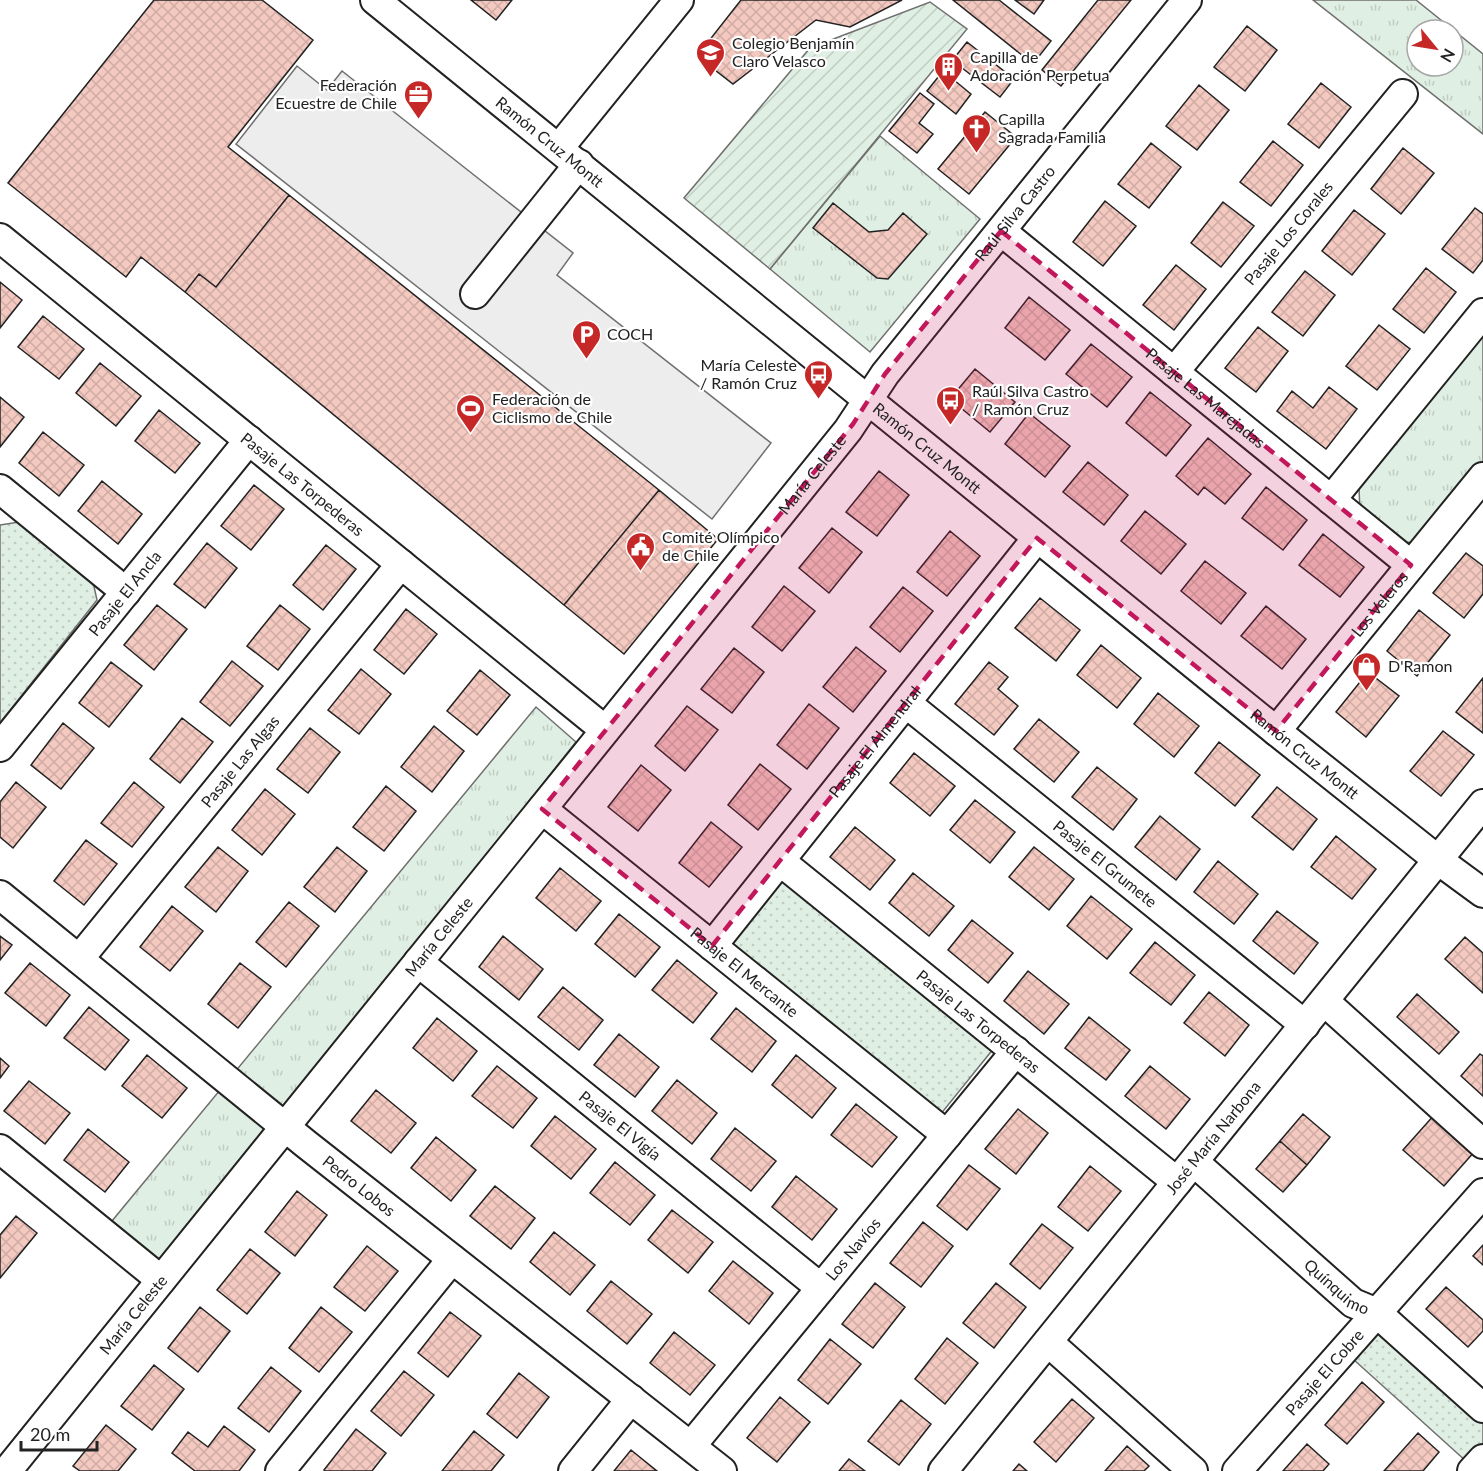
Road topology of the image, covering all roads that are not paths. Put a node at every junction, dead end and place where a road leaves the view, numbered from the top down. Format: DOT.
graph roads {
  1 [pos="375,0"];
  2 [pos="679,0"];
  3 [pos="1187,0"];
  4 [pos="1403,94"];
  5 [pos="569,156"];
  6 [pos="1001,231"];
  7 [pos="0,238"];
  8 [pos="475,294"];
  9 [pos="1483,313"];
  10 [pos="1174,372"];
  11 [pos="869,399"];
  12 [pos="249,441"];
  13 [pos="1483,477"];
  14 [pos="2,495"];
  15 [pos="1331,500"];
  16 [pos="1037,538"];
  17 [pos="401,564"];
  18 [pos="1411,565"];
  19 [pos="126,592"];
  20 [pos="906,703"];
  21 [pos="605,730"];
  22 [pos="1276,731"];
  23 [pos="0,747"];
  24 [pos="1483,804"];
  25 [pos="542,808"];
  26 [pos="1438,860"];
  27 [pos="780,861"];
  28 [pos="1483,893"];
  29 [pos="0,895"];
  30 [pos="712,946"];
  31 [pos="79,959"];
  32 [pos="418,962"];
  33 [pos="1324,1001"];
  34 [pos="1305,1025"];
  35 [pos="1016,1051"];
  36 [pos="285,1127"];
  37 [pos="947,1135"];
  38 [pos="1483,1144"];
  39 [pos="0,1149"];
  40 [pos="1186,1172"];
  41 [pos="1483,1193"];
  42 [pos="452,1259"];
  43 [pos="161,1280"];
  44 [pos="821,1288"];
  45 [pos="1377,1313"];
  46 [pos="1048,1342"];
  47 [pos="631,1399"];
  48 [pos="1483,1408"];
  49 [pos="691,1446"];
  50 [pos="1483,1459"];
  51 [pos="1185,1468"];
  52 [pos="7,1471"];
  53 [pos="280,1471"];
  54 [pos="573,1471"];
  55 [pos="722,1471"];
  56 [pos="944,1471"];
  57 [pos="1237,1471"];
  58 [pos="1472,1471"];
  1 -- 5 [label="street, Ramón Cruz Montt"];
  2 -- 5 [label="street"];
  3 -- 6 [label="street, Raúl Silva Castro"];
  4 -- 10 [label="street, Pasaje Los Corales"];
  5 -- 8 [label="street"];
  5 -- 11 [label="street, Ramón Cruz Montt"];
  6 -- 10 [label="street, Pasaje Las Marejadas"];
  6 -- 11 [label="street, Raúl Silva Castro"];
  7 -- 12 [label="street, Pasaje Las Torpederas"];
  9 -- 15 [label="street"];
  10 -- 15 [label="street, Pasaje Las Marejadas"];
  11 -- 16 [label="street, Ramón Cruz Montt"];
  11 -- 21 [label="street, María Celeste"];
  12 -- 17 [label="street, Pasaje Las Torpederas"];
  12 -- 19 [label="street, Pasaje El Ancla"];
  13 -- 18 [label="street, Los Veleros"];
  14 -- 19 [label="street"];
  15 -- 18 [label="street, Pasaje Las Marejadas"];
  16 -- 20 [label="street, Pasaje El Almendral"];
  16 -- 22 [label="street, Ramón Cruz Montt"];
  17 -- 21 [label="street, Pasaje Las Torpederas"];
  17 -- 31 [label="street, Pasaje Las Algas"];
  18 -- 22 [label="street, Los Veleros"];
  19 -- 23 [label="street, Pasaje El Ancla"];
  20 -- 27 [label="street, Pasaje El Almendral"];
  20 -- 34 [label="street, Pasaje El Grumete"];
  21 -- 25 [label="street, María Celeste"];
  22 -- 26 [label="street, Ramón Cruz Montt"];
  24 -- 26 [label="street, José María Narbona"];
  25 -- 30 [label="street, Pasaje El Mercante"];
  25 -- 32 [label="street, María Celeste"];
  26 -- 28 [label="street, Ramón Cruz Montt"];
  26 -- 33 [label="street, José María Narbona"];
  27 -- 30 [label="street, Pasaje El Almendral"];
  27 -- 35 [label="street, Pasaje Las Torpederas"];
  29 -- 31 [label="street, Pedro Lobos"];
  30 -- 37 [label="street, Pasaje El Mercante"];
  31 -- 36 [label="street, Pedro Lobos"];
  32 -- 36 [label="street, María Celeste"];
  32 -- 44 [label="street, Pasaje El Vigía"];
  33 -- 34 [label="street, José María Narbona"];
  33 -- 38 [label="street"];
  34 -- 40 [label="street, José María Narbona"];
  35 -- 37 [label="street, Los Navíos"];
  35 -- 40 [label="street, Pasaje Las Torpederas"];
  36 -- 42 [label="street, Pedro Lobos"];
  36 -- 43 [label="street, María Celeste"];
  37 -- 44 [label="street, Los Navíos"];
  39 -- 43 [label="street"];
  40 -- 45 [label="street, Quínquimo"];
  40 -- 46 [label="street, José María Narbona"];
  41 -- 45 [label="street, Pasaje El Cobre"];
  42 -- 47 [label="street, Pedro Lobos"];
  42 -- 53 [label="street"];
  43 -- 52 [label="street, María Celeste"];
  44 -- 49 [label="street, Los Navíos"];
  45 -- 48 [label="street, Quínquimo"];
  45 -- 57 [label="street, Pasaje El Cobre"];
  46 -- 51 [label="street"];
  46 -- 56 [label="street, José María Narbona"];
  47 -- 49 [label="street, Pedro Lobos"];
  47 -- 54 [label="street"];
  49 -- 55 [label="street, Pedro Lobos"];
  50 -- 58 [label="street"];
}
